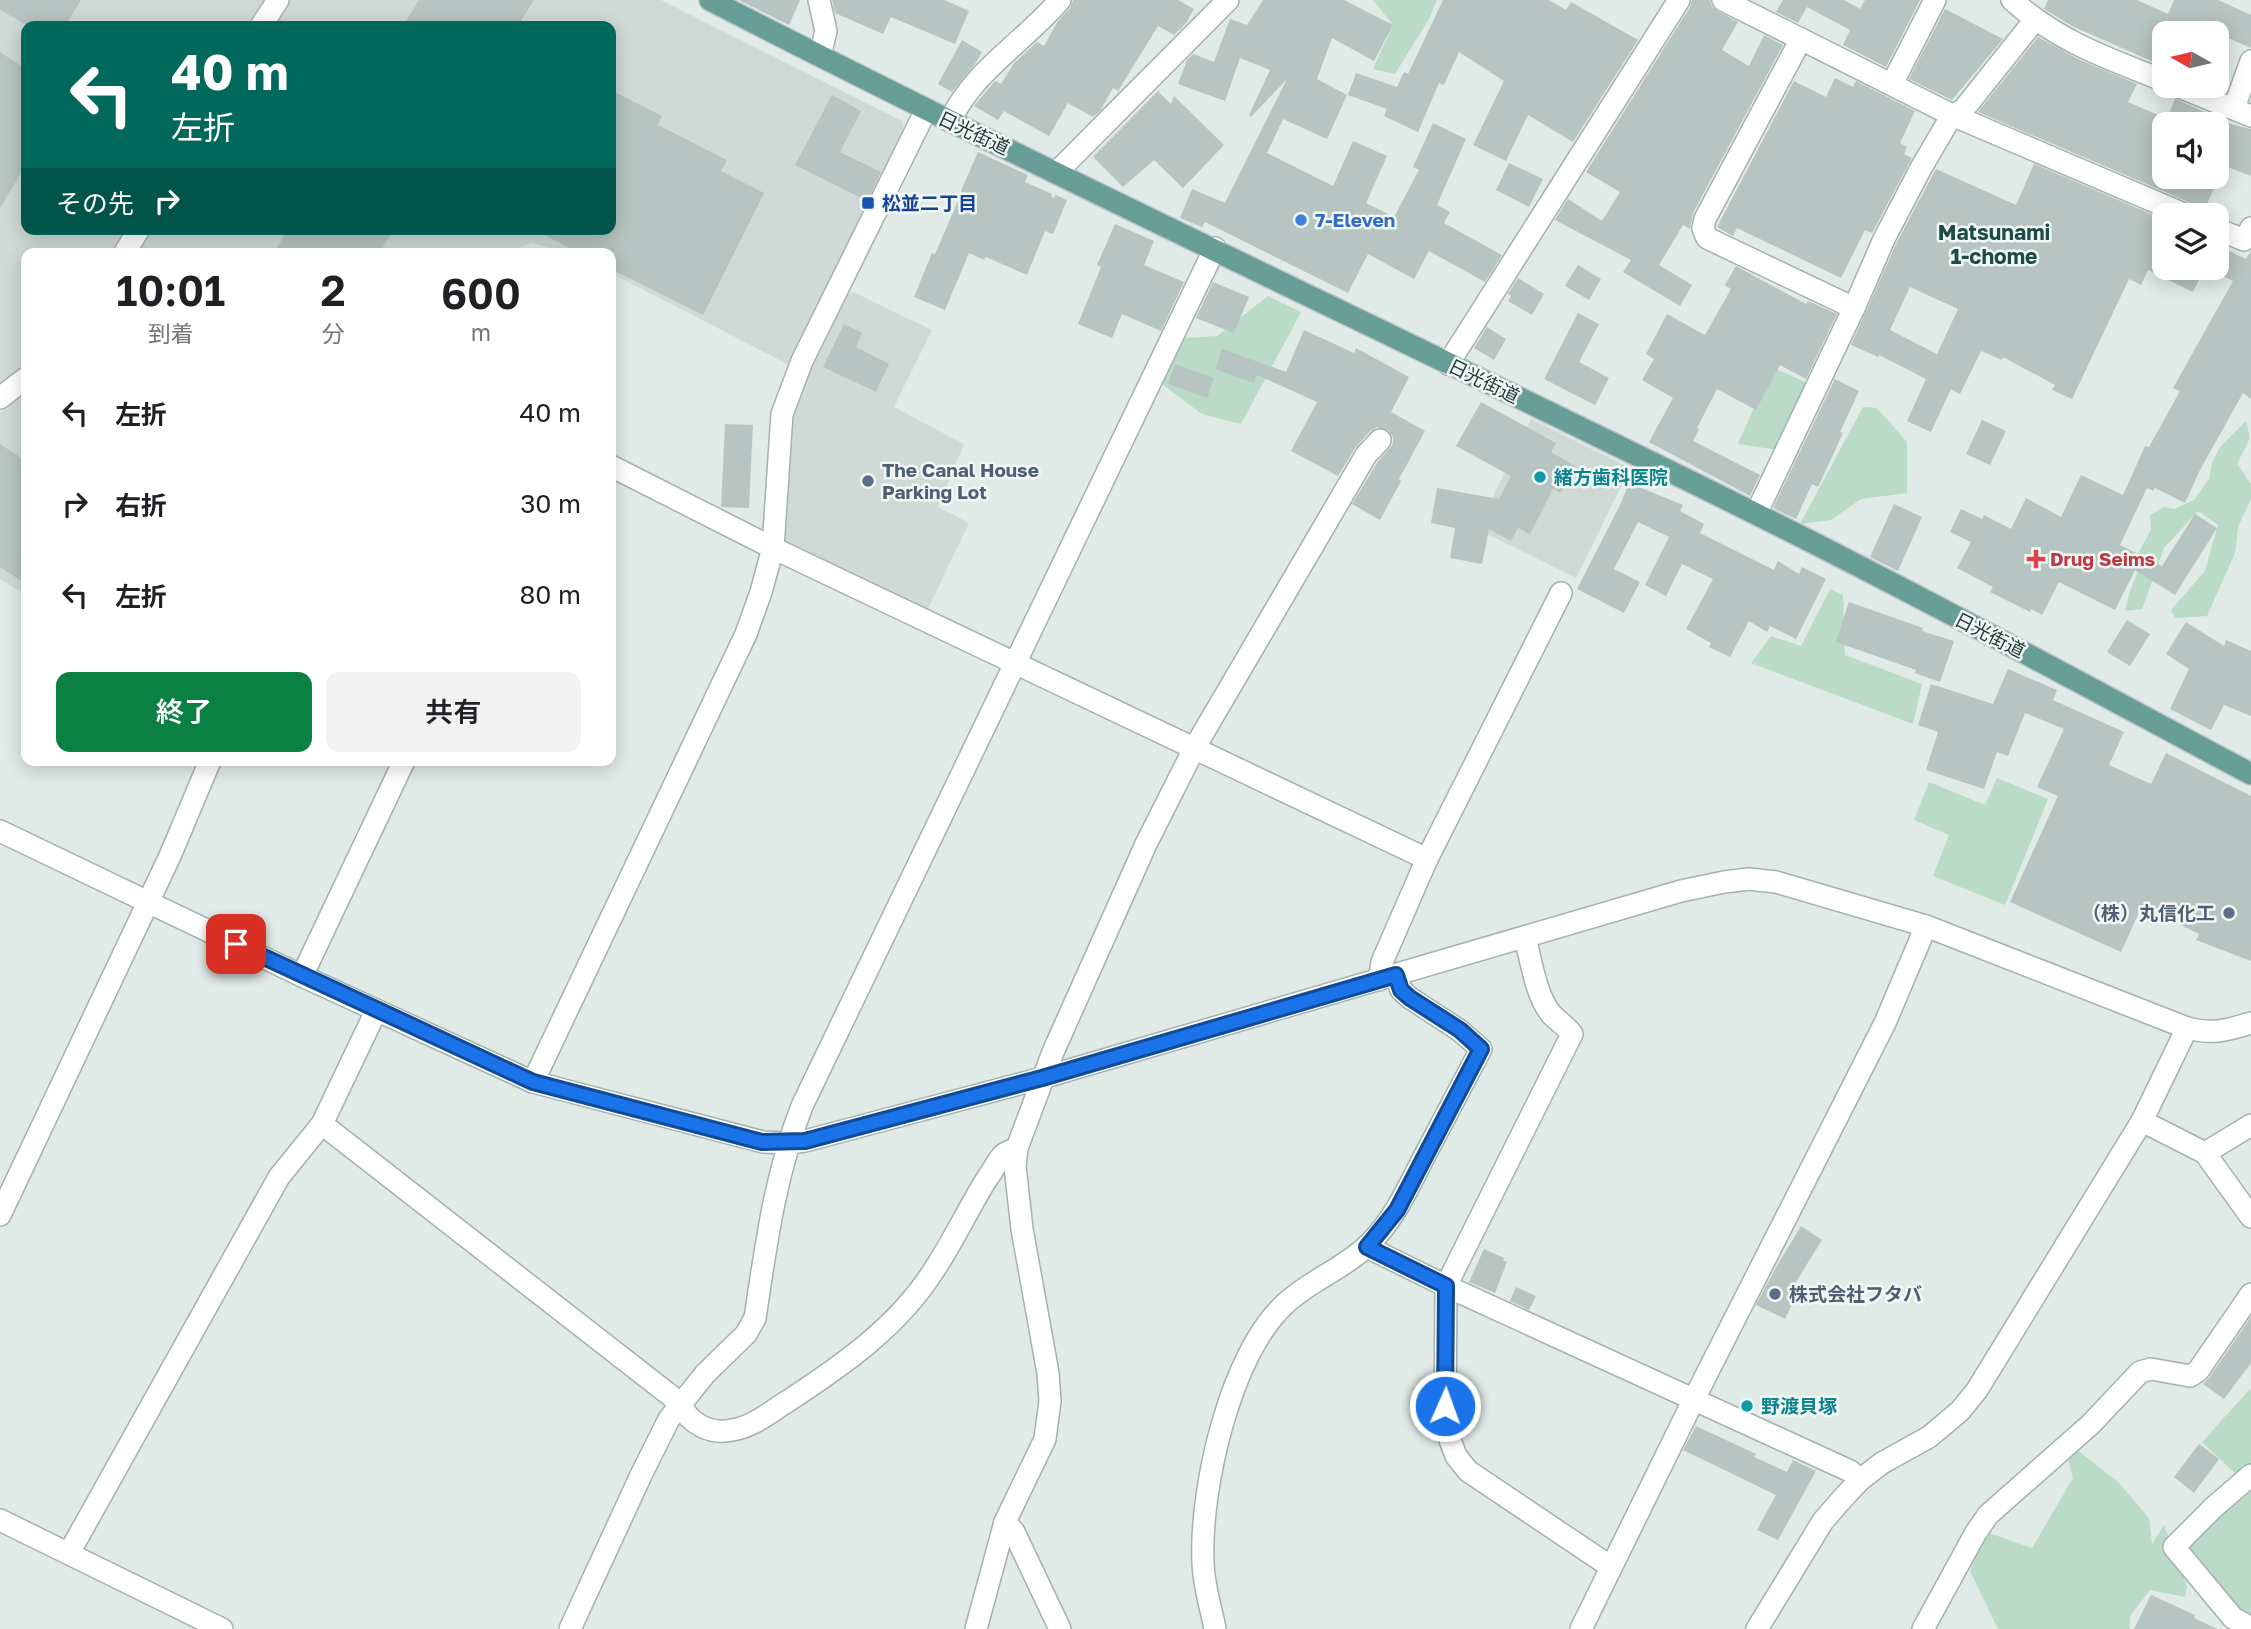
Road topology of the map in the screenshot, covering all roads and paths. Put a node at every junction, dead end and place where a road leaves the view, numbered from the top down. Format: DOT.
graph roads {
  1 [pos="278,0"];
  2 [pos="710,0"];
  3 [pos="819,0"];
  4 [pos="1060,0"];
  5 [pos="1228,0"];
  6 [pos="1679,0"];
  7 [pos="1723,0"];
  8 [pos="1935,0"];
  9 [pos="2012,0"];
  10 [pos="1760,8"];
  11 [pos="264,21"];
  12 [pos="2034,21"];
  13 [pos="1801,39"];
  14 [pos="820,57"];
  15 [pos="2251,61"];
  16 [pos="2152,76"];
  17 [pos="1892,84"];
  18 [pos="2207,98"];
  19 [pos="926,110"];
  20 [pos="2243,112"];
  21 [pos="1952,115"];
  22 [pos="950,121"];
  23 [pos="1057,172"];
  24 [pos="2158,203"];
  25 [pos="2251,228"];
  26 [pos="2229,234"];
  27 [pos="1215,248"];
  28 [pos="1854,308"];
  29 [pos="1448,364"];
  30 [pos="21,382"];
  31 [pos="0,398"];
  32 [pos="1380,440"];
  33 [pos="616,469"];
  34 [pos="1756,514"];
  35 [pos="773,548"];
  36 [pos="1561,593"];
  37 [pos="1014,663"];
  38 [pos="1195,747"];
  39 [pos="208,766"];
  40 [pos="402,766"];
  41 [pos="2251,775"];
  42 [pos="0,831"];
  43 [pos="1427,859"];
  44 [pos="148,901"];
  45 [pos="1926,926"];
  46 [pos="1525,937"];
  47 [pos="302,976"];
  48 [pos="1387,977"];
  49 [pos="376,1011"];
  50 [pos="2251,1023"];
  51 [pos="2188,1028"];
  52 [pos="1042,1078"];
  53 [pos="533,1082"];
  54 [pos="2142,1121"];
  55 [pos="322,1125"];
  56 [pos="2251,1125"];
  57 [pos="788,1143"];
  58 [pos="1017,1148"];
  59 [pos="2204,1153"];
  60 [pos="0,1215"];
  61 [pos="2251,1217"];
  62 [pos="1367,1247"];
  63 [pos="1446,1286"];
  64 [pos="2251,1294"];
  65 [pos="1694,1399"];
  66 [pos="680,1403"];
  67 [pos="2251,1475"];
  68 [pos="1860,1480"];
  69 [pos="0,1520"];
  70 [pos="1004,1522"];
  71 [pos="69,1553"];
  72 [pos="1611,1567"];
  73 [pos="2251,1628"];
  74 [pos="222,1629"];
  75 [pos="570,1629"];
  76 [pos="976,1629"];
  77 [pos="1060,1629"];
  78 [pos="1215,1629"];
  79 [pos="1581,1629"];
  80 [pos="1757,1629"];
  81 [pos="1923,1629"];
  1 -- 11 [label="street"];
  2 -- 14 [label="main road, 日光街道"];
  3 -- 14 [label="street"];
  4 -- 22 [label="street"];
  5 -- 23 [label="street"];
  6 -- 29 [label="street"];
  7 -- 10 [label="street"];
  8 -- 17 [label="street"];
  9 -- 12 [label="street"];
  10 -- 13 [label="street"];
  12 -- 16 [label="street"];
  12 -- 21 [label="street"];
  13 -- 17 [label="street"];
  13 -- 28 [label="street"];
  14 -- 19 [label="main road, 日光街道"];
  15 -- 20 [label="street"];
  17 -- 21 [label="street"];
  18 -- 20 [label="street"];
  19 -- 22 [label="main road, 日光街道"];
  19 -- 35 [label="street"];
  21 -- 24 [label="street"];
  21 -- 28 [label="street"];
  22 -- 23 [label="main road, 日光街道"];
  23 -- 27 [label="main road, 日光街道"];
  25 -- 26 [label="street"];
  27 -- 29 [label="main road, 日光街道"];
  27 -- 37 [label="street"];
  28 -- 34 [label="street"];
  29 -- 34 [label="main road, 日光街道"];
  30 -- 31 [label="street"];
  32 -- 38 [label="street"];
  33 -- 35 [label="street"];
  34 -- 41 [label="main road, 日光街道"];
  35 -- 37 [label="street"];
  35 -- 53 [label="street"];
  36 -- 43 [label="street"];
  37 -- 38 [label="street"];
  37 -- 57 [label="street"];
  38 -- 43 [label="street"];
  38 -- 52 [label="street"];
  39 -- 44 [label="street"];
  40 -- 47 [label="street"];
  42 -- 44 [label="street"];
  43 -- 48 [label="street"];
  44 -- 47 [label="street"];
  44 -- 60 [label="street"];
  45 -- 46 [label="street"];
  45 -- 51 [label="street"];
  45 -- 65 [label="street"];
  46 -- 48 [label="street"];
  46 -- 63 [label="street"];
  47 -- 49 [label="street"];
  48 -- 52 [label="street"];
  48 -- 62 [label="street"];
  49 -- 53 [label="street"];
  49 -- 55 [label="street"];
  50 -- 51 [label="street"];
  51 -- 54 [label="street"];
  52 -- 57 [label="street"];
  52 -- 58 [label="street"];
  53 -- 57 [label="street"];
  54 -- 59 [label="street"];
  54 -- 68 [label="street"];
  55 -- 66 [label="street"];
  55 -- 71 [label="street"];
  56 -- 59 [label="street"];
  57 -- 66 [label="street"];
  58 -- 66 [label="street"];
  58 -- 70 [label="street"];
  59 -- 61 [label="street"];
  62 -- 63 [label="street"];
  62 -- 78 [label="street"];
  63 -- 65 [label="street"];
  63 -- 72 [label="street"];
  64 -- 81 [label="street"];
  65 -- 68 [label="street"];
  65 -- 72 [label="street"];
  66 -- 75 [label="street"];
  67 -- 73 [label="street"];
  68 -- 80 [label="street"];
  69 -- 71 [label="street"];
  70 -- 76 [label="street"];
  70 -- 77 [label="street"];
  71 -- 74 [label="street"];
  72 -- 79 [label="street"];
}
